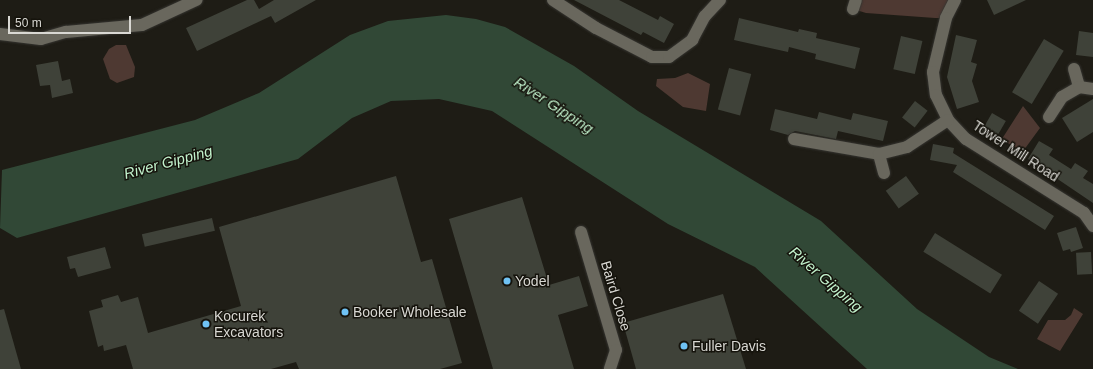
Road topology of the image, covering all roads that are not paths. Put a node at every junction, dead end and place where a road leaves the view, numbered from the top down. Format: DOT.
graph roads {
  1 [pos="196,0"];
  2 [pos="553,0"];
  3 [pos="720,0"];
  4 [pos="956,0"];
  5 [pos="0,34"];
  6 [pos="1074,69"];
  7 [pos="1079,87"];
  8 [pos="1093,89"];
  9 [pos="1049,117"];
  10 [pos="948,120"];
  11 [pos="794,139"];
  12 [pos="879,154"];
  13 [pos="884,173"];
  14 [pos="1093,226"];
  15 [pos="581,232"];
  16 [pos="610,369"];
  1 -- 5 [label="street"];
  2 -- 3 [label="street"];
  4 -- 10 [label="street, Tower Mill Road"];
  6 -- 7 [label="street"];
  7 -- 8 [label="street"];
  7 -- 9 [label="street"];
  10 -- 12 [label="street"];
  10 -- 14 [label="street, Tower Mill Road"];
  11 -- 12 [label="street"];
  12 -- 13 [label="street"];
  15 -- 16 [label="street, Baird Close"];
}
